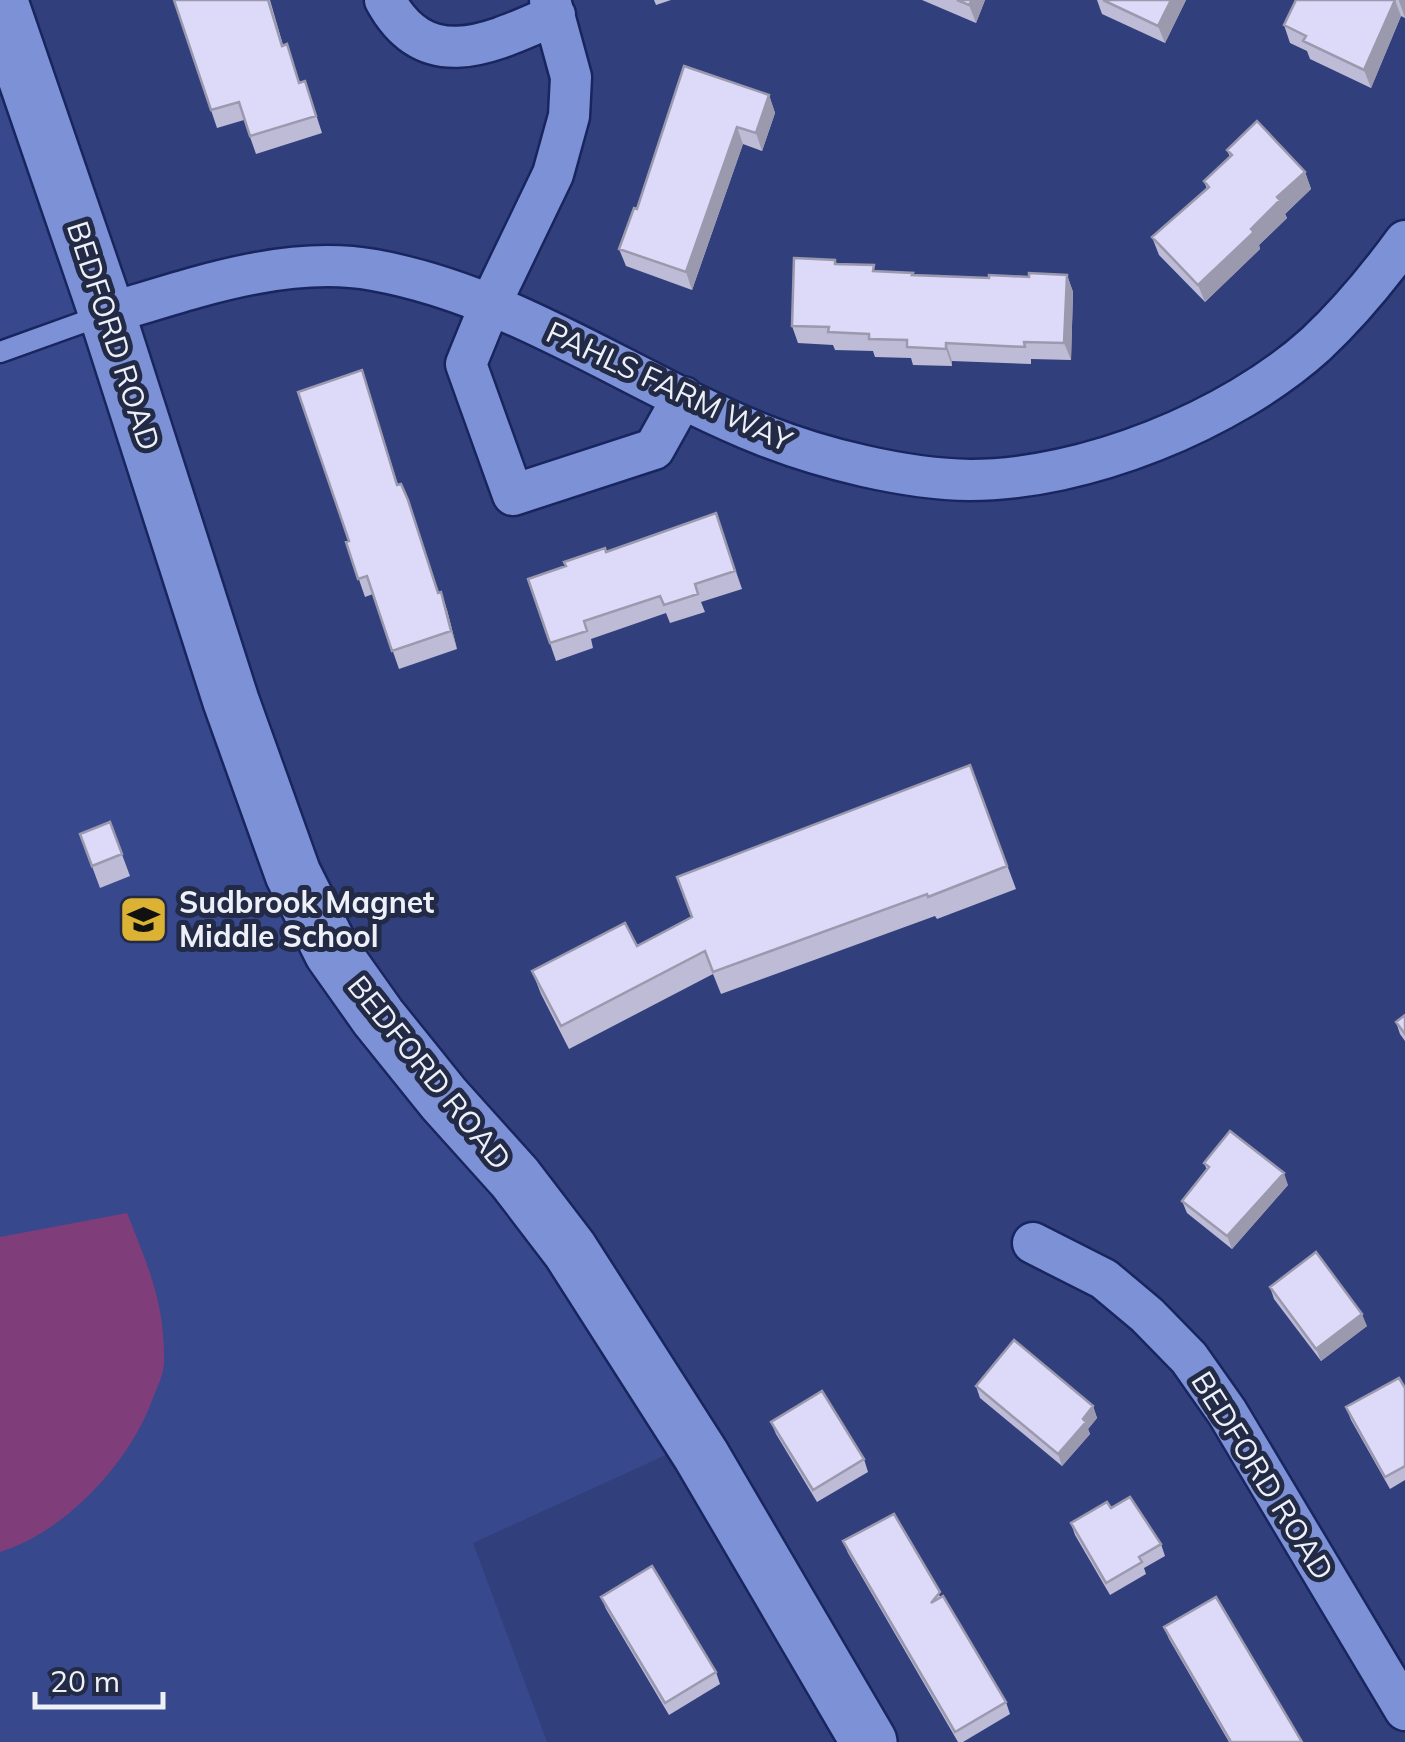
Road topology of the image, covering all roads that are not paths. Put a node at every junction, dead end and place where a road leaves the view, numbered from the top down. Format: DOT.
graph roads {
  1 [pos="386,0"];
  2 [pos="0,2"];
  3 [pos="552,7"];
  4 [pos="1405,242"];
  5 [pos="490,305"];
  6 [pos="108,314"];
  7 [pos="0,352"];
  8 [pos="683,397"];
  9 [pos="1033,1243"];
  10 [pos="1405,1710"];
  11 [pos="869,1742"];
  1 -- 3 [label="street"];
  2 -- 6 [label="street, BEDFORD ROAD"];
  3 -- 5 [label="street"];
  4 -- 8 [label="street, PAHLS FARM WAY"];
  5 -- 6 [label="street, PAHLS FARM WAY"];
  5 -- 8 [label="street, PAHLS FARM WAY"];
  5 -- 8 [label="street"];
  6 -- 7 [label="lane"];
  6 -- 11 [label="street, BEDFORD ROAD"];
  9 -- 10 [label="street, BEDFORD ROAD"];
}
